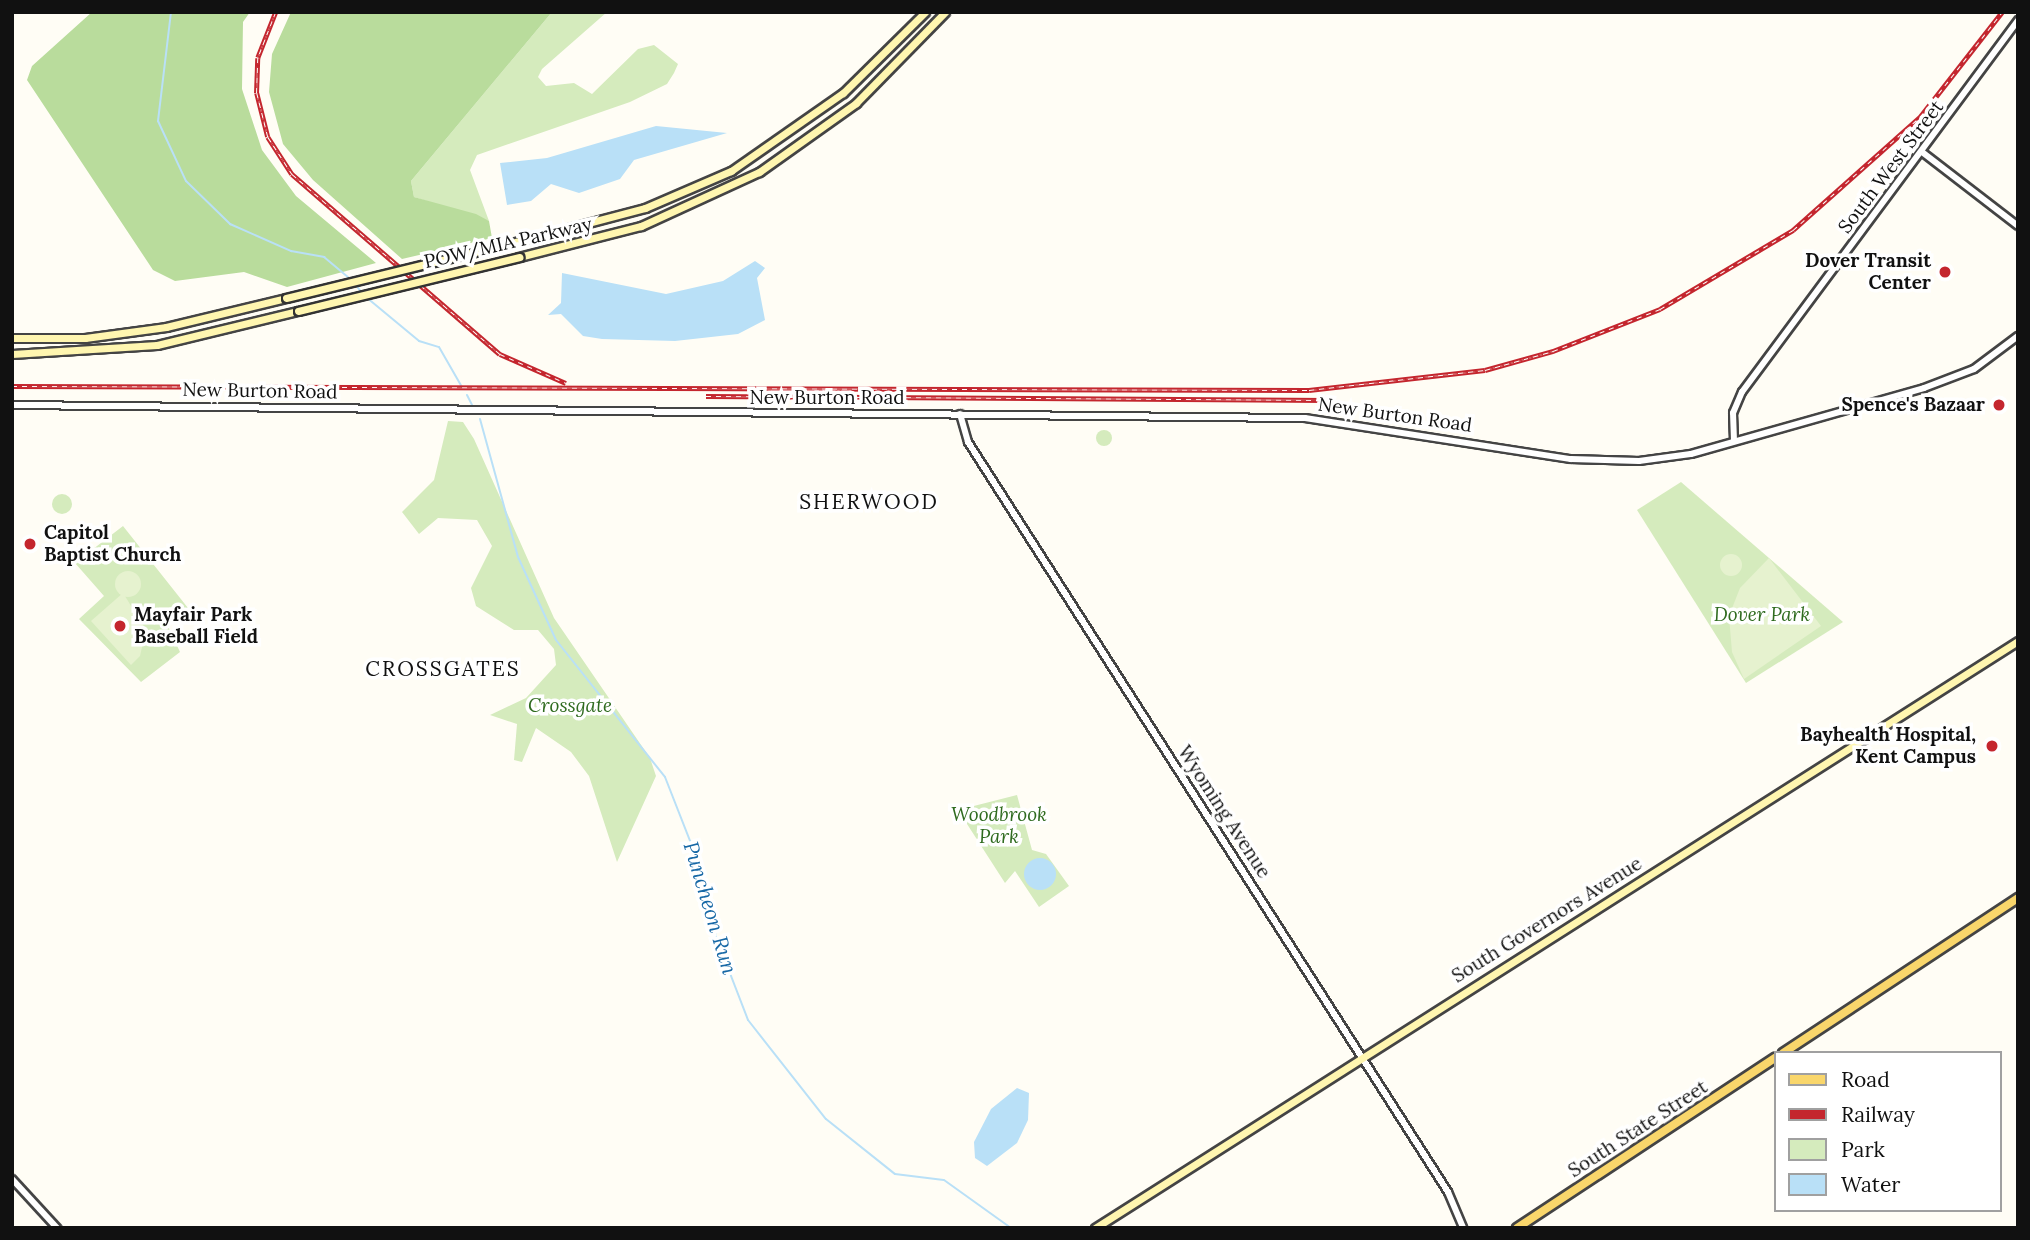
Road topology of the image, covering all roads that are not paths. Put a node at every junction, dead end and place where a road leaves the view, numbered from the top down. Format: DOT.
graph roads {
  1 [pos="925,12"];
  2 [pos="945,12"];
  3 [pos="2018,20"];
  4 [pos="1922,152"];
  5 [pos="2018,226"];
  6 [pos="2018,336"];
  7 [pos="12,338"];
  8 [pos="12,354"];
  9 [pos="12,405"];
  10 [pos="960,414"];
  11 [pos="1734,441"];
  12 [pos="2018,640"];
  13 [pos="2018,898"];
  14 [pos="1786,1051"];
  15 [pos="1361,1056"];
  16 [pos="1774,1058"];
  17 [pos="12,1179"];
  18 [pos="1463,1226"];
  19 [pos="57,1228"];
  20 [pos="1095,1228"];
  21 [pos="1517,1228"];
  1 -- 7 [label="main road, POW/MIA Parkway, bridge"];
  2 -- 8 [label="main road, POW/MIA Parkway, bridge"];
  3 -- 4 [label="street, South West Street"];
  4 -- 5 [label="street"];
  4 -- 11 [label="street, South West Street"];
  6 -- 11 [label="street, New Burton Road"];
  9 -- 10 [label="street, New Burton Road"];
  10 -- 11 [label="street, New Burton Road"];
  10 -- 15 [label="street, Wyoming Avenue"];
  12 -- 15 [label="main road, South Governors Avenue"];
  13 -- 14 [label="main road"];
  15 -- 18 [label="street, Wyoming Avenue"];
  15 -- 20 [label="main road, South Governors Avenue"];
  16 -- 21 [label="main road, South State Street"];
  17 -- 19 [label="street"];
}
